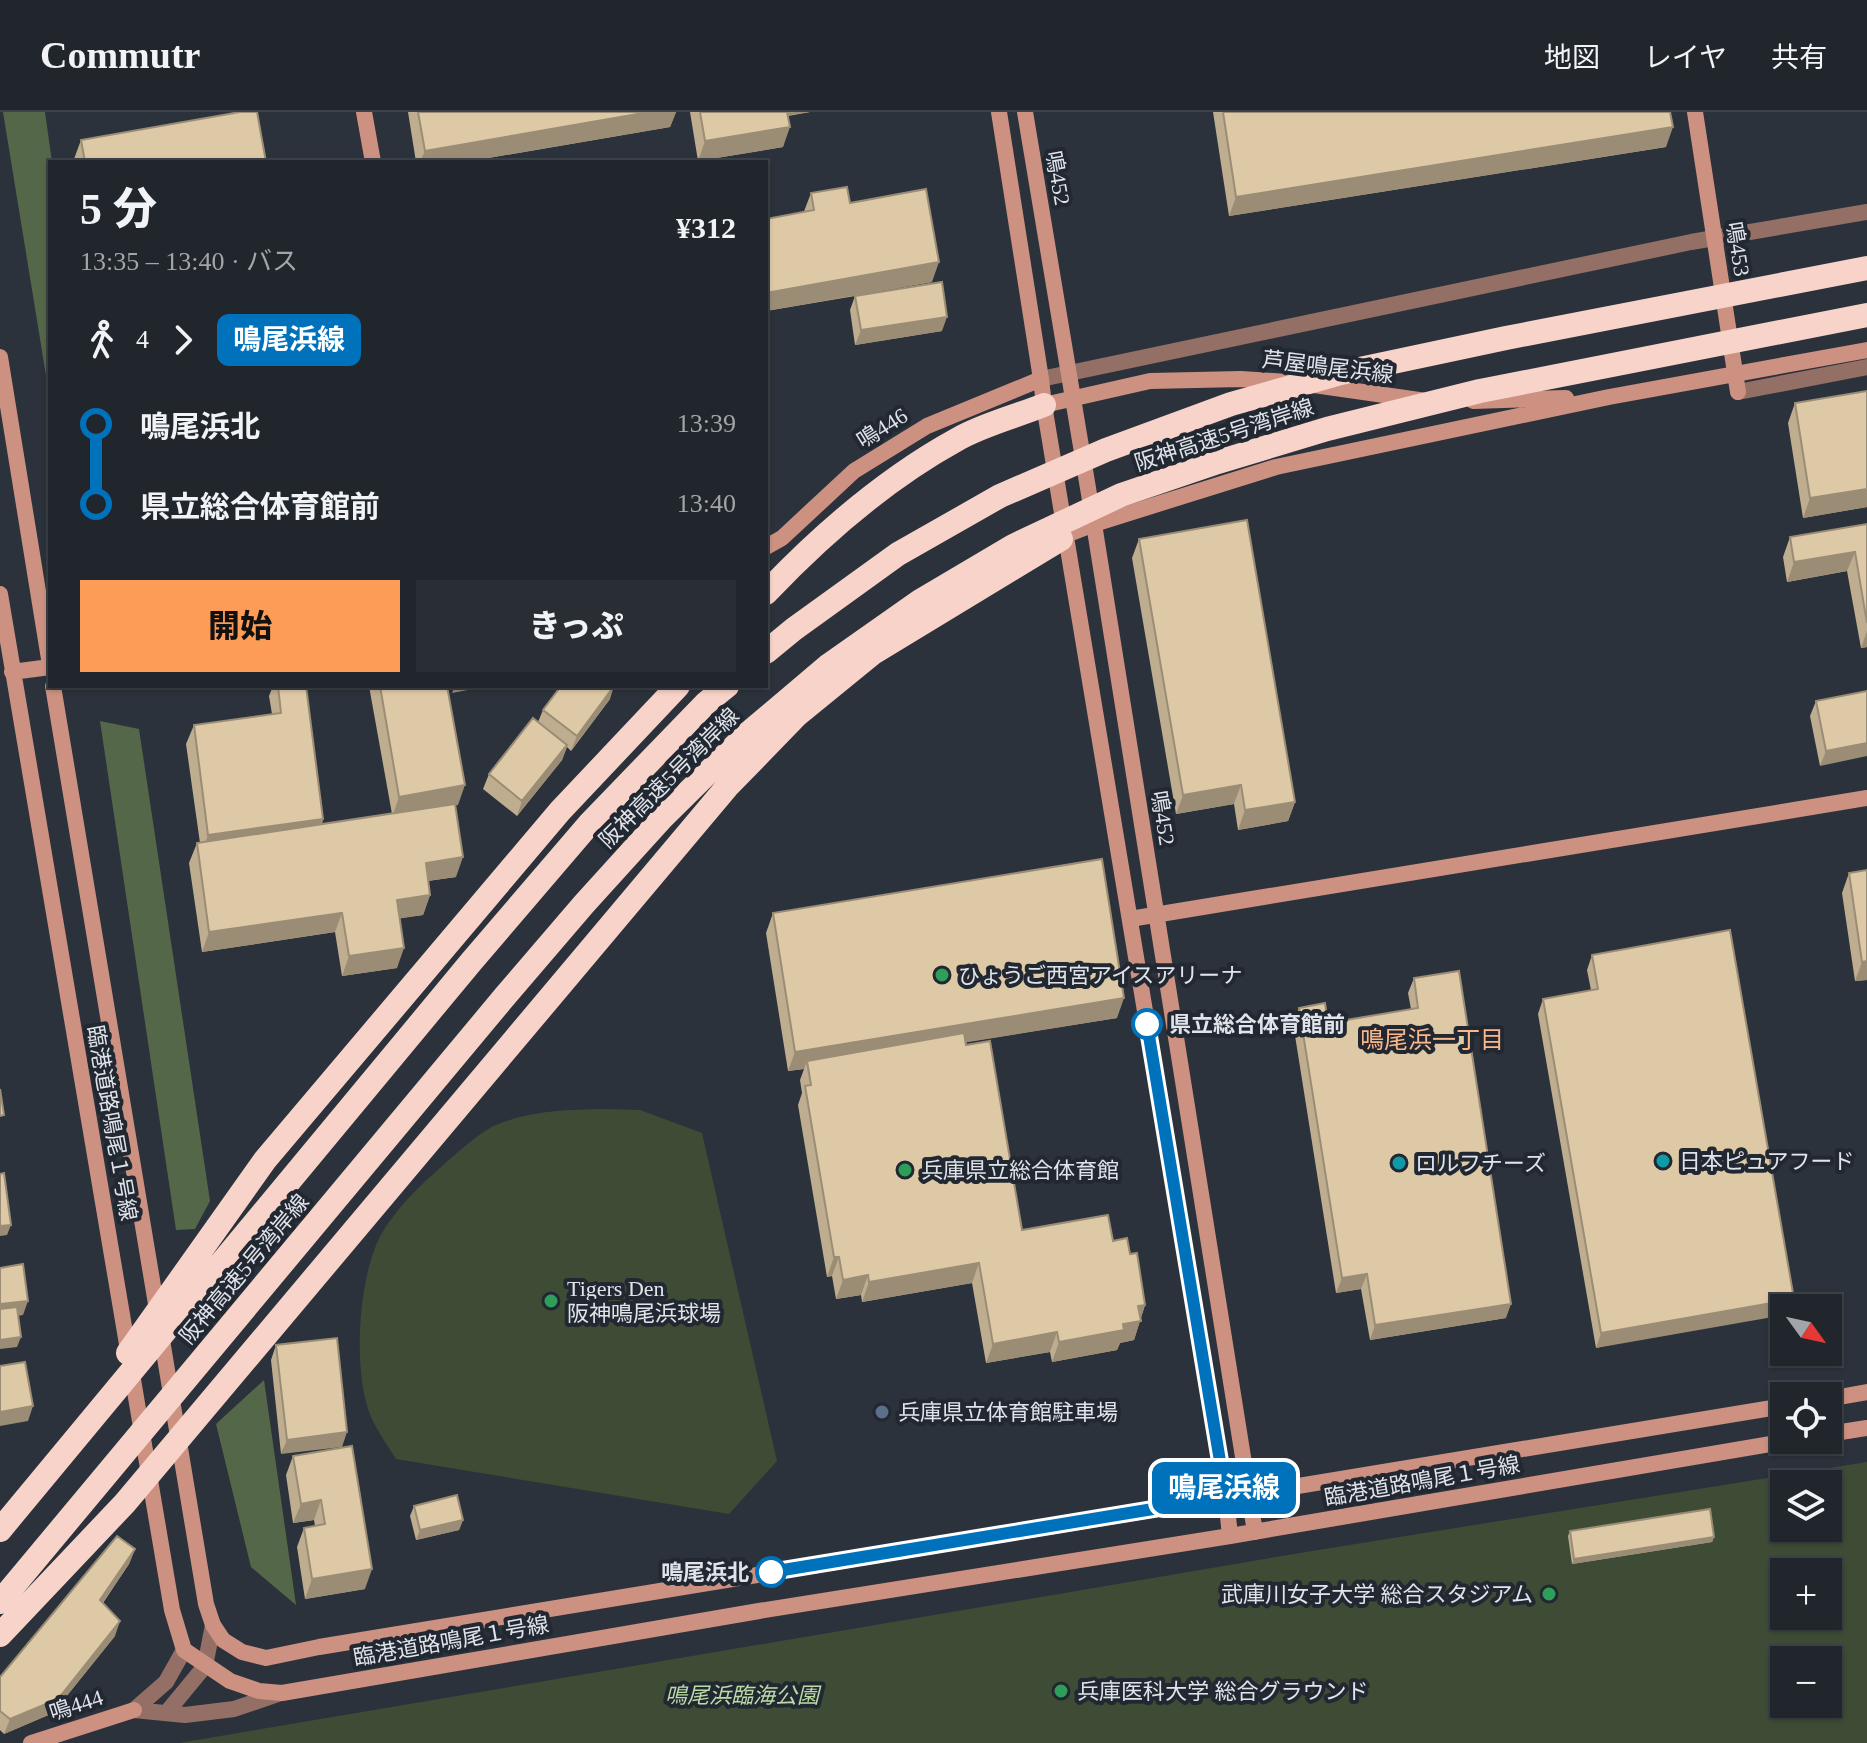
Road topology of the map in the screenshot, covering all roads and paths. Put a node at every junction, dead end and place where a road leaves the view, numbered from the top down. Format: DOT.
graph roads {
  1 [pos="364,112"];
  2 [pos="999,112"];
  3 [pos="1025,112"];
  4 [pos="1695,112"];
  5 [pos="373,160"];
  6 [pos="1867,212"];
  7 [pos="1715,239"];
  8 [pos="1867,268"];
  9 [pos="1867,315"];
  10 [pos="1867,350"];
  11 [pos="0,357"];
  12 [pos="1867,367"];
  13 [pos="1069,374"];
  14 [pos="1041,379"];
  15 [pos="1609,397"];
  16 [pos="1073,398"];
  17 [pos="1044,405"];
  18 [pos="1094,524"];
  19 [pos="1066,535"];
  20 [pos="768,546"];
  21 [pos="768,591"];
  22 [pos="0,594"];
  23 [pos="768,650"];
  24 [pos="48,654"];
  25 [pos="48,666"];
  26 [pos="12,672"];
  27 [pos="53,688"];
  28 [pos="676,688"];
  29 [pos="725,688"];
  30 [pos="1867,798"];
  31 [pos="1156,915"];
  32 [pos="1130,919"];
  33 [pos="1867,1392"];
  34 [pos="1842,1396"];
  35 [pos="1770,1408"];
  36 [pos="1867,1428"];
  37 [pos="1842,1432"];
  38 [pos="1770,1444"];
  39 [pos="1248,1493"];
  40 [pos="1226,1497"];
  41 [pos="23,1502"];
  42 [pos="0,1530"];
  43 [pos="1255,1532"];
  44 [pos="1230,1536"];
  45 [pos="0,1602"];
  46 [pos="213,1625"];
  47 [pos="0,1635"];
  48 [pos="184,1650"];
  49 [pos="205,1666"];
  50 [pos="282,1693"];
  51 [pos="134,1710"];
  52 [pos="167,1712"];
  53 [pos="31,1743"];
  1 -- 5 [label="street"];
  2 -- 14 [label="street"];
  3 -- 13 [label="street, 鳴452"];
  4 -- 7 [label="street, 鳴453"];
  6 -- 7 [label="street"];
  7 -- 12 [label="street, 鳴453"];
  7 -- 13 [label="street"];
  8 -- 23 [label="highway, 阪神高速5号湾岸線"];
  9 -- 45 [label="highway, 阪神高速5号湾岸線"];
  10 -- 15 [label="street, 芦屋鳴尾浜線"];
  11 -- 24 [label="street"];
  13 -- 14 [label="street"];
  13 -- 16 [label="street, 鳴452"];
  14 -- 17 [label="street"];
  14 -- 20 [label="street, 鳴446"];
  15 -- 16 [label="street, 芦屋鳴尾浜線"];
  15 -- 18 [label="street, 芦屋鳴尾浜線"];
  16 -- 17 [label="street, 芦屋鳴尾浜線"];
  16 -- 18 [label="street, 鳴452"];
  17 -- 19 [label="street"];
  17 -- 21 [label="highway"];
  18 -- 19 [label="street, 芦屋鳴尾浜線"];
  18 -- 31 [label="street, 鳴452"];
  19 -- 32 [label="street"];
  19 -- 47 [label="highway"];
  22 -- 26 [label="street, 臨港道路鳴尾１号線"];
  25 -- 26 [label="street"];
  26 -- 48 [label="street, 臨港道路鳴尾１号線"];
  27 -- 46 [label="street, 臨港道路鳴尾１号線"];
  28 -- 41 [label="highway"];
  29 -- 41 [label="highway, 阪神高速5号湾岸線"];
  30 -- 31 [label="street"];
  31 -- 32 [label="street"];
  31 -- 39 [label="street, 鳴452"];
  32 -- 40 [label="street"];
  33 -- 34 [label="street"];
  35 -- 39 [label="street, 臨港道路鳴尾１号線"];
  36 -- 37 [label="street"];
  38 -- 43 [label="street, 臨港道路鳴尾１号線"];
  39 -- 40 [label="street, 臨港道路鳴尾１号線"];
  39 -- 43 [label="street, 鳴452"];
  40 -- 44 [label="street"];
  40 -- 46 [label="street, 臨港道路鳴尾１号線"];
  41 -- 42 [label="highway, 阪神高速5号湾岸線"];
  43 -- 44 [label="street, 臨港道路鳴尾１号線"];
  44 -- 50 [label="street, 臨港道路鳴尾１号線"];
  46 -- 49 [label="street"];
  48 -- 49 [label="street, 臨港道路鳴尾１号線"];
  48 -- 51 [label="street"];
  49 -- 50 [label="street, 臨港道路鳴尾１号線"];
  49 -- 52 [label="street"];
  50 -- 52 [label="street"];
  51 -- 52 [label="street"];
  51 -- 53 [label="street, 鳴444"];
}
